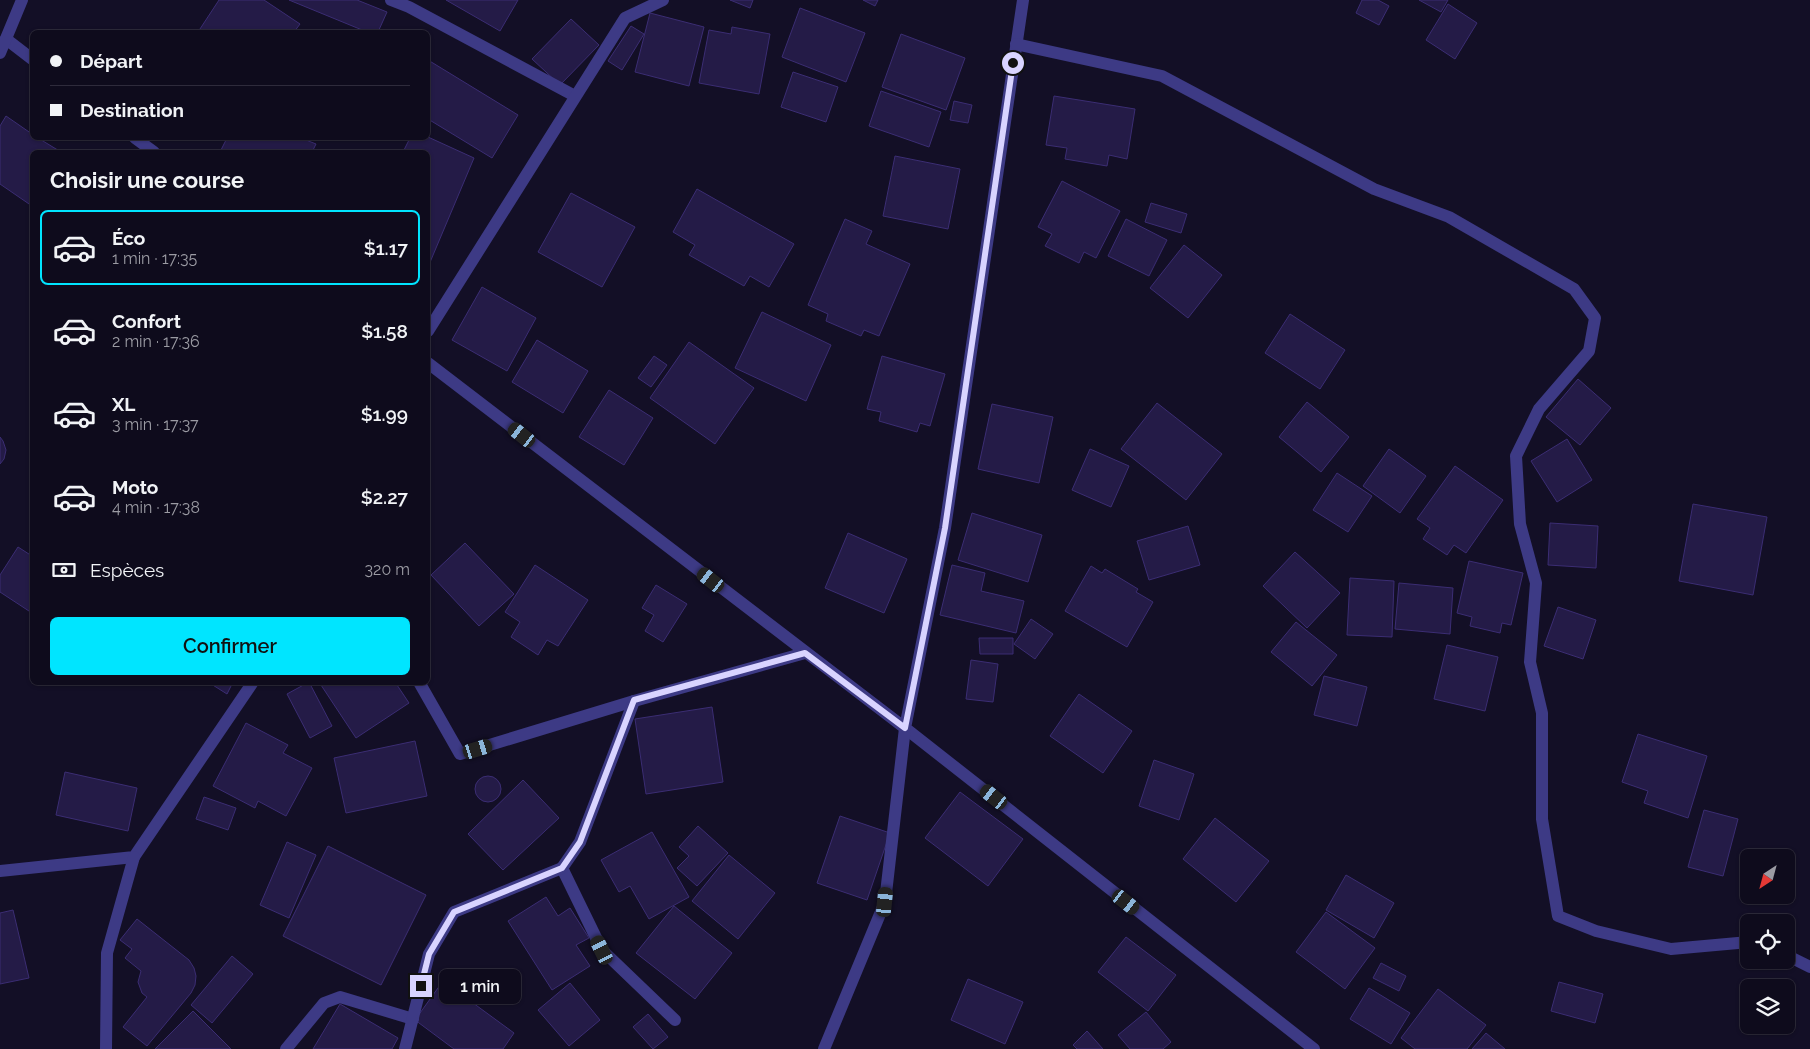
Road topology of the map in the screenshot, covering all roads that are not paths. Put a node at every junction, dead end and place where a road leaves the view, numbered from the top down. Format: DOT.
graph roads {
  1 [pos="22,0"];
  2 [pos="391,0"];
  3 [pos="663,0"];
  4 [pos="1023,0"];
  5 [pos="6,39"];
  6 [pos="1016,44"];
  7 [pos="0,53"];
  8 [pos="30,57"];
  9 [pos="576,96"];
  10 [pos="138,140"];
  11 [pos="151,150"];
  12 [pos="430,328"];
  13 [pos="430,365"];
  14 [pos="805,653"];
  15 [pos="251,685"];
  16 [pos="420,685"];
  17 [pos="634,700"];
  18 [pos="905,728"];
  19 [pos="134,856"];
  20 [pos="562,868"];
  21 [pos="0,871"];
  22 [pos="1740,943"];
  23 [pos="1795,960"];
  24 [pos="1810,967"];
  25 [pos="413,1019"];
  26 [pos="675,1020"];
  27 [pos="106,1049"];
  28 [pos="286,1049"];
  29 [pos="405,1049"];
  30 [pos="824,1049"];
  31 [pos="1314,1049"];
  1 -- 5 [label="street"];
  2 -- 9 [label="street"];
  3 -- 9 [label="street"];
  4 -- 6 [label="street"];
  5 -- 7 [label="street"];
  5 -- 8 [label="street"];
  6 -- 18 [label="street"];
  6 -- 22 [label="street"];
  9 -- 12 [label="street"];
  10 -- 11 [label="street"];
  13 -- 14 [label="street"];
  14 -- 17 [label="street"];
  14 -- 18 [label="street"];
  15 -- 19 [label="street"];
  16 -- 17 [label="street"];
  17 -- 20 [label="street"];
  18 -- 30 [label="street"];
  18 -- 31 [label="street"];
  19 -- 21 [label="street"];
  19 -- 27 [label="street"];
  20 -- 25 [label="street"];
  20 -- 26 [label="street"];
  23 -- 24 [label="street"];
  25 -- 28 [label="street"];
  25 -- 29 [label="street"];
}
